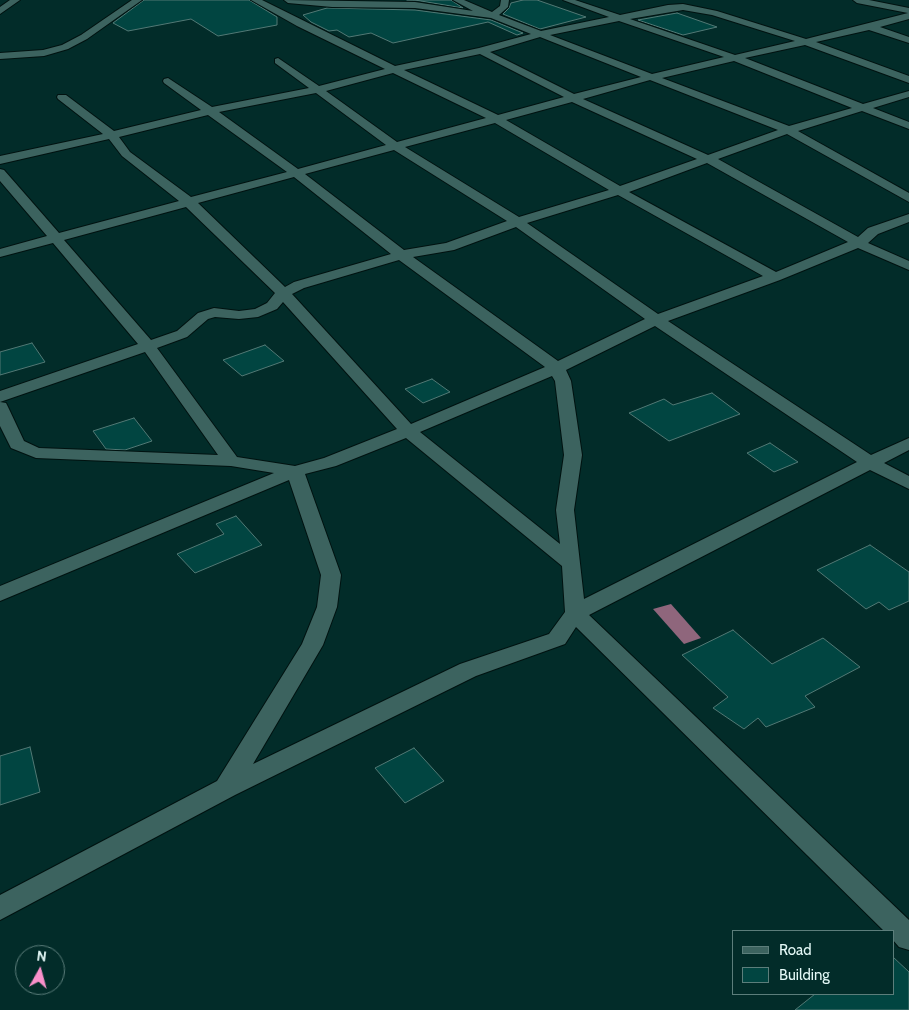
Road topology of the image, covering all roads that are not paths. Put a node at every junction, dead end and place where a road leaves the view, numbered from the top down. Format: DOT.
graph roads {
  1 [pos="16,0"];
  2 [pos="138,0"];
  3 [pos="255,0"];
  4 [pos="288,0"];
  5 [pos="457,0"];
  6 [pos="505,0"];
  7 [pos="567,0"];
  8 [pos="857,0"];
  9 [pos="0,11"];
  10 [pos="909,11"];
  11 [pos="493,16"];
  12 [pos="909,16"];
  13 [pos="616,18"];
  14 [pos="870,27"];
  15 [pos="541,34"];
  16 [pos="909,40"];
  17 [pos="807,42"];
  18 [pos="481,52"];
  19 [pos="0,56"];
  20 [pos="735,58"];
  21 [pos="278,61"];
  22 [pos="396,69"];
  23 [pos="651,77"];
  24 [pos="909,80"];
  25 [pos="168,81"];
  26 [pos="317,90"];
  27 [pos="909,94"];
  28 [pos="62,98"];
  29 [pos="573,98"];
  30 [pos="866,107"];
  31 [pos="209,111"];
  32 [pos="495,118"];
  33 [pos="909,126"];
  34 [pos="788,130"];
  35 [pos="112,135"];
  36 [pos="395,146"];
  37 [pos="708,159"];
  38 [pos="0,160"];
  39 [pos="0,172"];
  40 [pos="296,173"];
  41 [pos="619,191"];
  42 [pos="909,198"];
  43 [pos="189,202"];
  44 [pos="909,218"];
  45 [pos="517,222"];
  46 [pos="56,238"];
  47 [pos="861,242"];
  48 [pos="0,253"];
  49 [pos="401,255"];
  50 [pos="909,266"];
  51 [pos="775,277"];
  52 [pos="283,293"];
  53 [pos="656,320"];
  54 [pos="148,346"];
  55 [pos="557,368"];
  56 [pos="0,397"];
  57 [pos="0,407"];
  58 [pos="408,431"];
  59 [pos="909,443"];
  60 [pos="231,461"];
  61 [pos="870,463"];
  62 [pos="295,471"];
  63 [pos="909,482"];
  64 [pos="572,564"];
  65 [pos="0,594"];
  66 [pos="575,613"];
  67 [pos="226,788"];
  68 [pos="0,908"];
  69 [pos="909,938"];
  1 -- 9 [label="street"];
  2 -- 19 [label="street"];
  3 -- 22 [label="street"];
  4 -- 11 [label="street"];
  5 -- 11 [label="street"];
  6 -- 11 [label="street"];
  7 -- 13 [label="street"];
  8 -- 10 [label="street"];
  11 -- 15 [label="street"];
  12 -- 14 [label="street"];
  13 -- 15 [label="street"];
  13 -- 17 [label="street"];
  13 -- 20 [label="street"];
  14 -- 16 [label="street"];
  14 -- 17 [label="street"];
  15 -- 18 [label="street"];
  15 -- 23 [label="street"];
  17 -- 20 [label="street"];
  17 -- 24 [label="street"];
  18 -- 22 [label="street"];
  18 -- 29 [label="street"];
  20 -- 23 [label="street"];
  20 -- 30 [label="street"];
  21 -- 26 [label="street"];
  22 -- 26 [label="street"];
  22 -- 32 [label="street"];
  23 -- 29 [label="street"];
  23 -- 34 [label="street"];
  25 -- 31 [label="street"];
  26 -- 31 [label="street"];
  26 -- 36 [label="street"];
  27 -- 30 [label="street"];
  28 -- 35 [label="street"];
  29 -- 32 [label="street"];
  29 -- 37 [label="street"];
  30 -- 33 [label="street"];
  30 -- 34 [label="street"];
  31 -- 35 [label="street"];
  31 -- 40 [label="street"];
  32 -- 36 [label="street"];
  32 -- 41 [label="street"];
  34 -- 37 [label="street"];
  34 -- 42 [label="street"];
  35 -- 38 [label="street"];
  35 -- 43 [label="street"];
  36 -- 40 [label="street"];
  36 -- 45 [label="street"];
  37 -- 41 [label="street"];
  37 -- 47 [label="street"];
  39 -- 46 [label="street"];
  40 -- 43 [label="street"];
  40 -- 49 [label="street"];
  41 -- 45 [label="street"];
  41 -- 51 [label="street"];
  43 -- 46 [label="street"];
  43 -- 52 [label="street"];
  44 -- 47 [label="street"];
  45 -- 49 [label="street"];
  45 -- 53 [label="street"];
  46 -- 48 [label="street"];
  46 -- 54 [label="street"];
  47 -- 50 [label="street"];
  47 -- 51 [label="street"];
  49 -- 52 [label="street"];
  49 -- 55 [label="street"];
  51 -- 53 [label="street"];
  52 -- 54 [label="street"];
  52 -- 58 [label="street"];
  53 -- 55 [label="street"];
  53 -- 61 [label="street"];
  54 -- 56 [label="street"];
  54 -- 60 [label="street"];
  55 -- 58 [label="street"];
  55 -- 64 [label="street"];
  57 -- 60 [label="street"];
  58 -- 62 [label="street"];
  58 -- 64 [label="street"];
  59 -- 61 [label="street"];
  60 -- 62 [label="street"];
  61 -- 63 [label="street"];
  61 -- 66 [label="street"];
  62 -- 65 [label="street"];
  62 -- 67 [label="street"];
  64 -- 66 [label="street"];
  66 -- 67 [label="street"];
  66 -- 69 [label="street"];
  67 -- 68 [label="street"];
}
